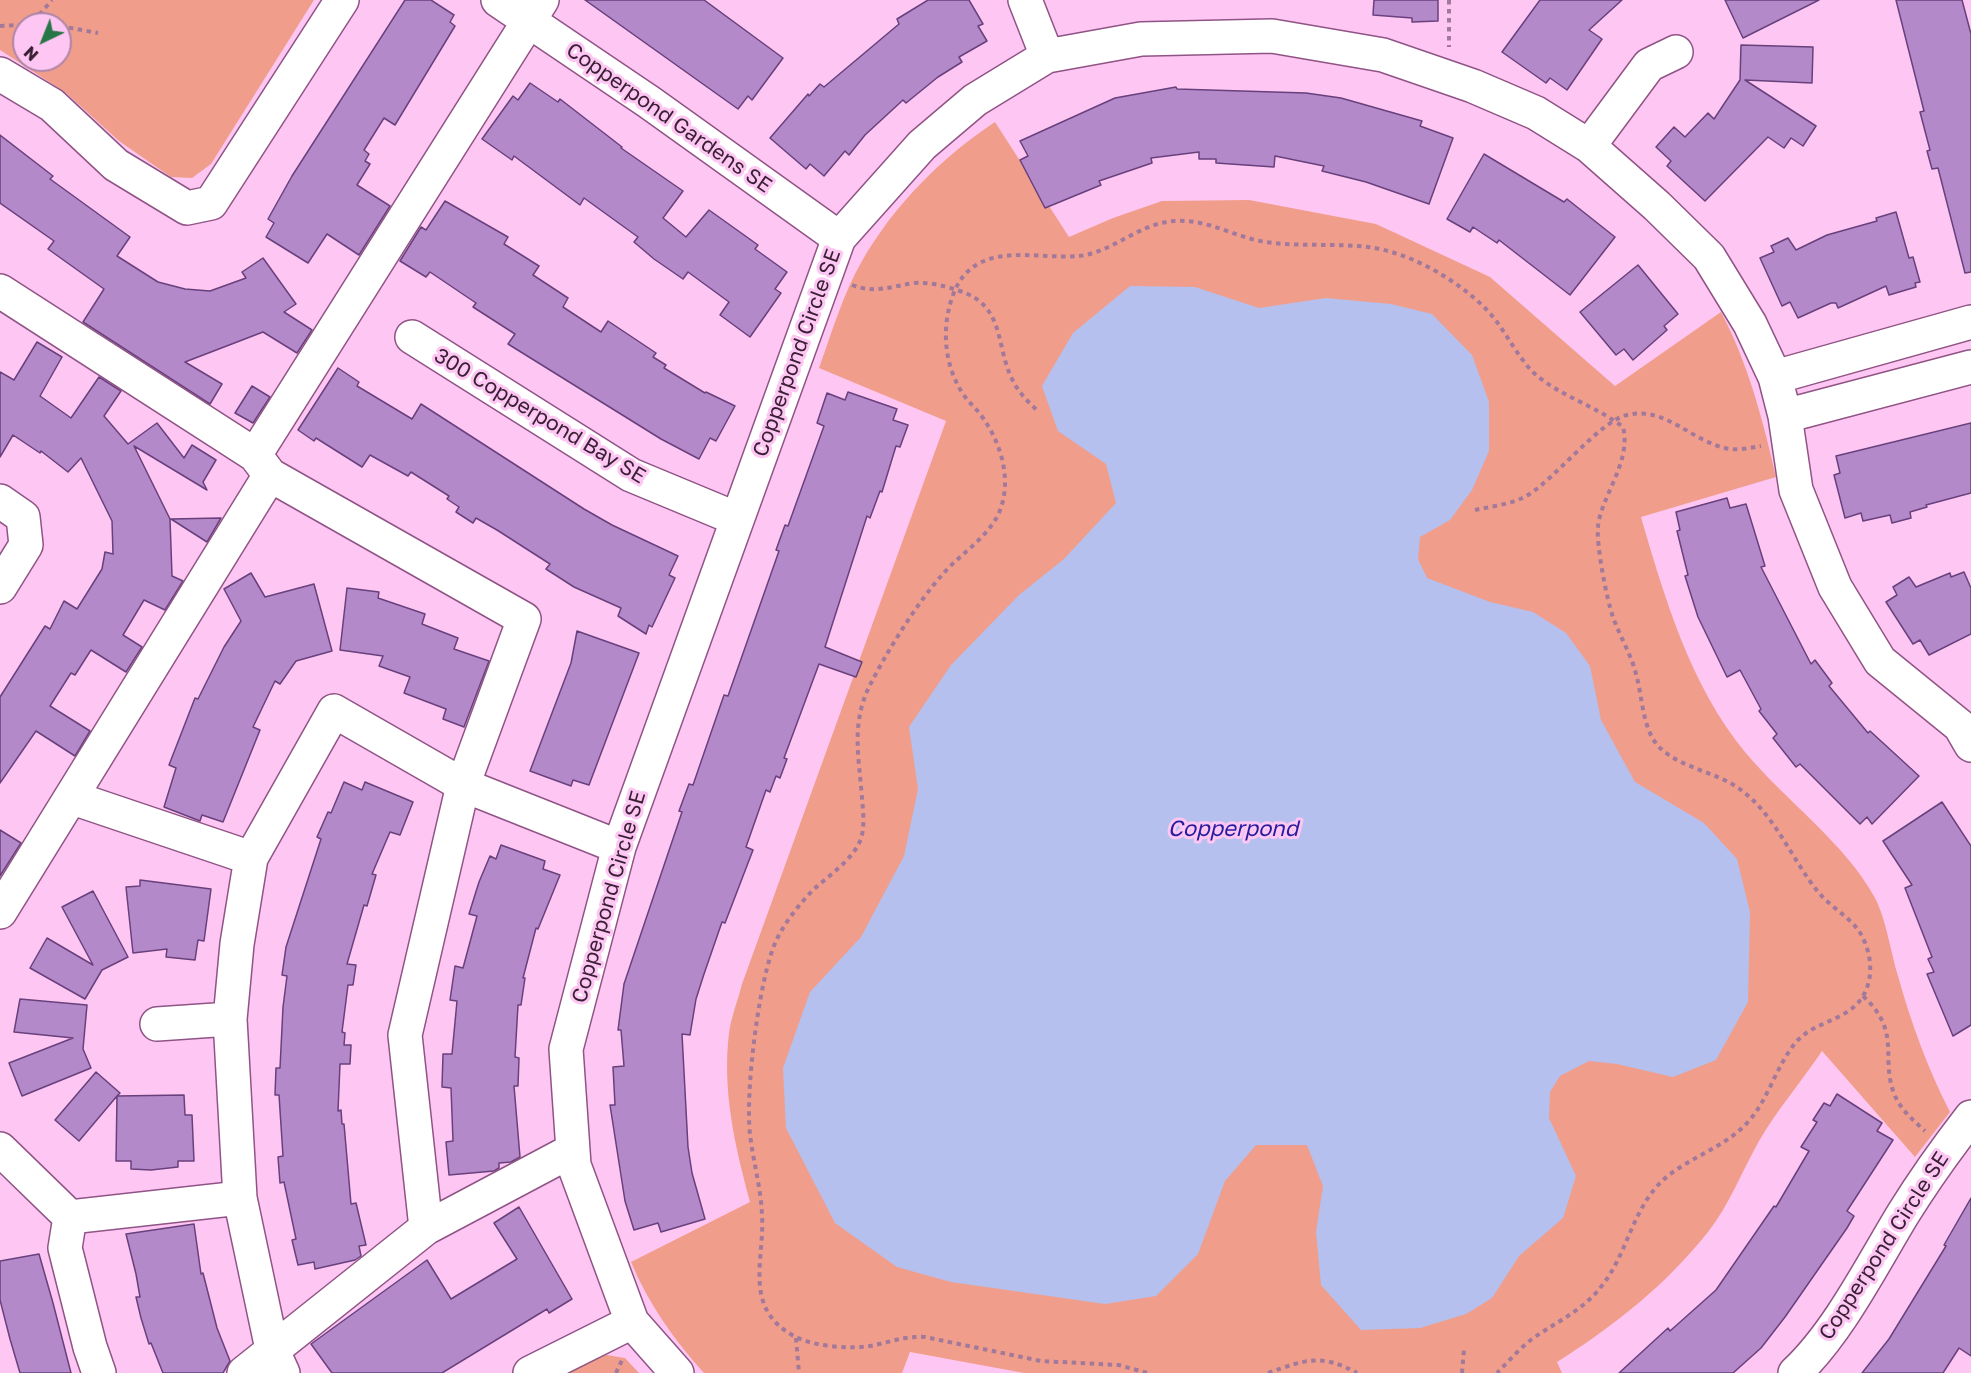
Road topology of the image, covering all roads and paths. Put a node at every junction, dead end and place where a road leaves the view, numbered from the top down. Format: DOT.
graph roads {
  1 [pos="52,0"];
  2 [pos="342,0"];
  3 [pos="498,0"];
  4 [pos="1025,0"];
  5 [pos="1449,0"];
  6 [pos="536,10"];
  7 [pos="42,12"];
  8 [pos="72,28"];
  9 [pos="98,33"];
  10 [pos="1676,52"];
  11 [pos="1047,56"];
  12 [pos="0,74"];
  13 [pos="1445,77"];
  14 [pos="1589,146"];
  15 [pos="839,238"];
  16 [pos="846,282"];
  17 [pos="954,289"];
  18 [pos="0,291"];
  19 [pos="1971,322"];
  20 [pos="412,337"];
  21 [pos="1971,367"];
  22 [pos="1775,377"];
  23 [pos="1039,412"];
  24 [pos="1785,416"];
  25 [pos="1613,420"];
  26 [pos="1762,446"];
  27 [pos="262,465"];
  28 [pos="0,501"];
  29 [pos="1475,510"];
  30 [pos="737,519"];
  31 [pos="0,587"];
  32 [pos="1967,730"];
  33 [pos="463,784"];
  34 [pos="73,798"];
  35 [pos="618,847"];
  36 [pos="251,858"];
  37 [pos="0,912"];
  38 [pos="1863,996"];
  39 [pos="230,1018"];
  40 [pos="157,1024"];
  41 [pos="1971,1117"];
  42 [pos="0,1149"];
  43 [pos="1947,1149"];
  44 [pos="573,1150"];
  45 [pos="240,1198"];
  46 [pos="70,1217"];
  47 [pos="426,1228"];
  48 [pos="632,1322"];
  49 [pos="796,1338"];
  50 [pos="1464,1349"];
  51 [pos="624,1357"];
  52 [pos="277,1361"];
  53 [pos="99,1373"];
  54 [pos="244,1373"];
  55 [pos="530,1373"];
  56 [pos="616,1373"];
  57 [pos="677,1373"];
  58 [pos="799,1373"];
  59 [pos="1147,1373"];
  60 [pos="1268,1373"];
  61 [pos="1357,1373"];
  62 [pos="1462,1373"];
  63 [pos="1497,1373"];
  64 [pos="1795,1373"];
  1 -- 7 [label="path"];
  2 -- 12 [label="street"];
  3 -- 6 [label="street, Copperpond Gardens SE"];
  4 -- 11 [label="street"];
  5 -- 13 [label="path"];
  6 -- 15 [label="street, Copperpond Gardens SE"];
  6 -- 27 [label="street"];
  8 -- 9 [label="path"];
  10 -- 14 [label="street"];
  11 -- 13 [label="street, Copperpond Circle SE"];
  11 -- 15 [label="street, Copperpond Circle SE"];
  13 -- 14 [label="street, Copperpond Circle SE"];
  14 -- 22 [label="street, Copperpond Circle SE"];
  15 -- 30 [label="street, Copperpond Circle SE"];
  16 -- 17 [label="path"];
  17 -- 23 [label="path"];
  17 -- 25 [label="path"];
  17 -- 49 [label="path"];
  18 -- 27 [label="street"];
  19 -- 22 [label="street"];
  20 -- 30 [label="street, 300 Copperpond Bay SE"];
  21 -- 24 [label="street"];
  22 -- 24 [label="street, Copperpond Circle SE"];
  24 -- 32 [label="street, Copperpond Circle SE"];
  25 -- 26 [label="path"];
  25 -- 29 [label="path"];
  25 -- 38 [label="path"];
  27 -- 33 [label="street"];
  27 -- 34 [label="street"];
  28 -- 31 [label="street"];
  30 -- 35 [label="street, Copperpond Circle SE"];
  33 -- 35 [label="street"];
  33 -- 36 [label="street"];
  33 -- 47 [label="street"];
  34 -- 36 [label="street"];
  34 -- 37 [label="street"];
  35 -- 44 [label="street, Copperpond Circle SE"];
  36 -- 39 [label="street"];
  38 -- 43 [label="path"];
  38 -- 63 [label="path"];
  39 -- 40 [label="street"];
  39 -- 45 [label="street"];
  41 -- 43 [label="street, Copperpond Circle SE"];
  42 -- 46 [label="street"];
  43 -- 64 [label="street, Copperpond Circle SE"];
  44 -- 47 [label="street"];
  44 -- 48 [label="street, Copperpond Circle SE"];
  45 -- 46 [label="street"];
  45 -- 52 [label="street"];
  46 -- 53 [label="street"];
  47 -- 52 [label="street"];
  48 -- 55 [label="street"];
  48 -- 57 [label="street, Copperpond Circle SE"];
  49 -- 58 [label="path"];
  49 -- 59 [label="path"];
  50 -- 62 [label="path"];
  51 -- 56 [label="path"];
  52 -- 54 [label="street"];
  60 -- 61 [label="path"];
}
